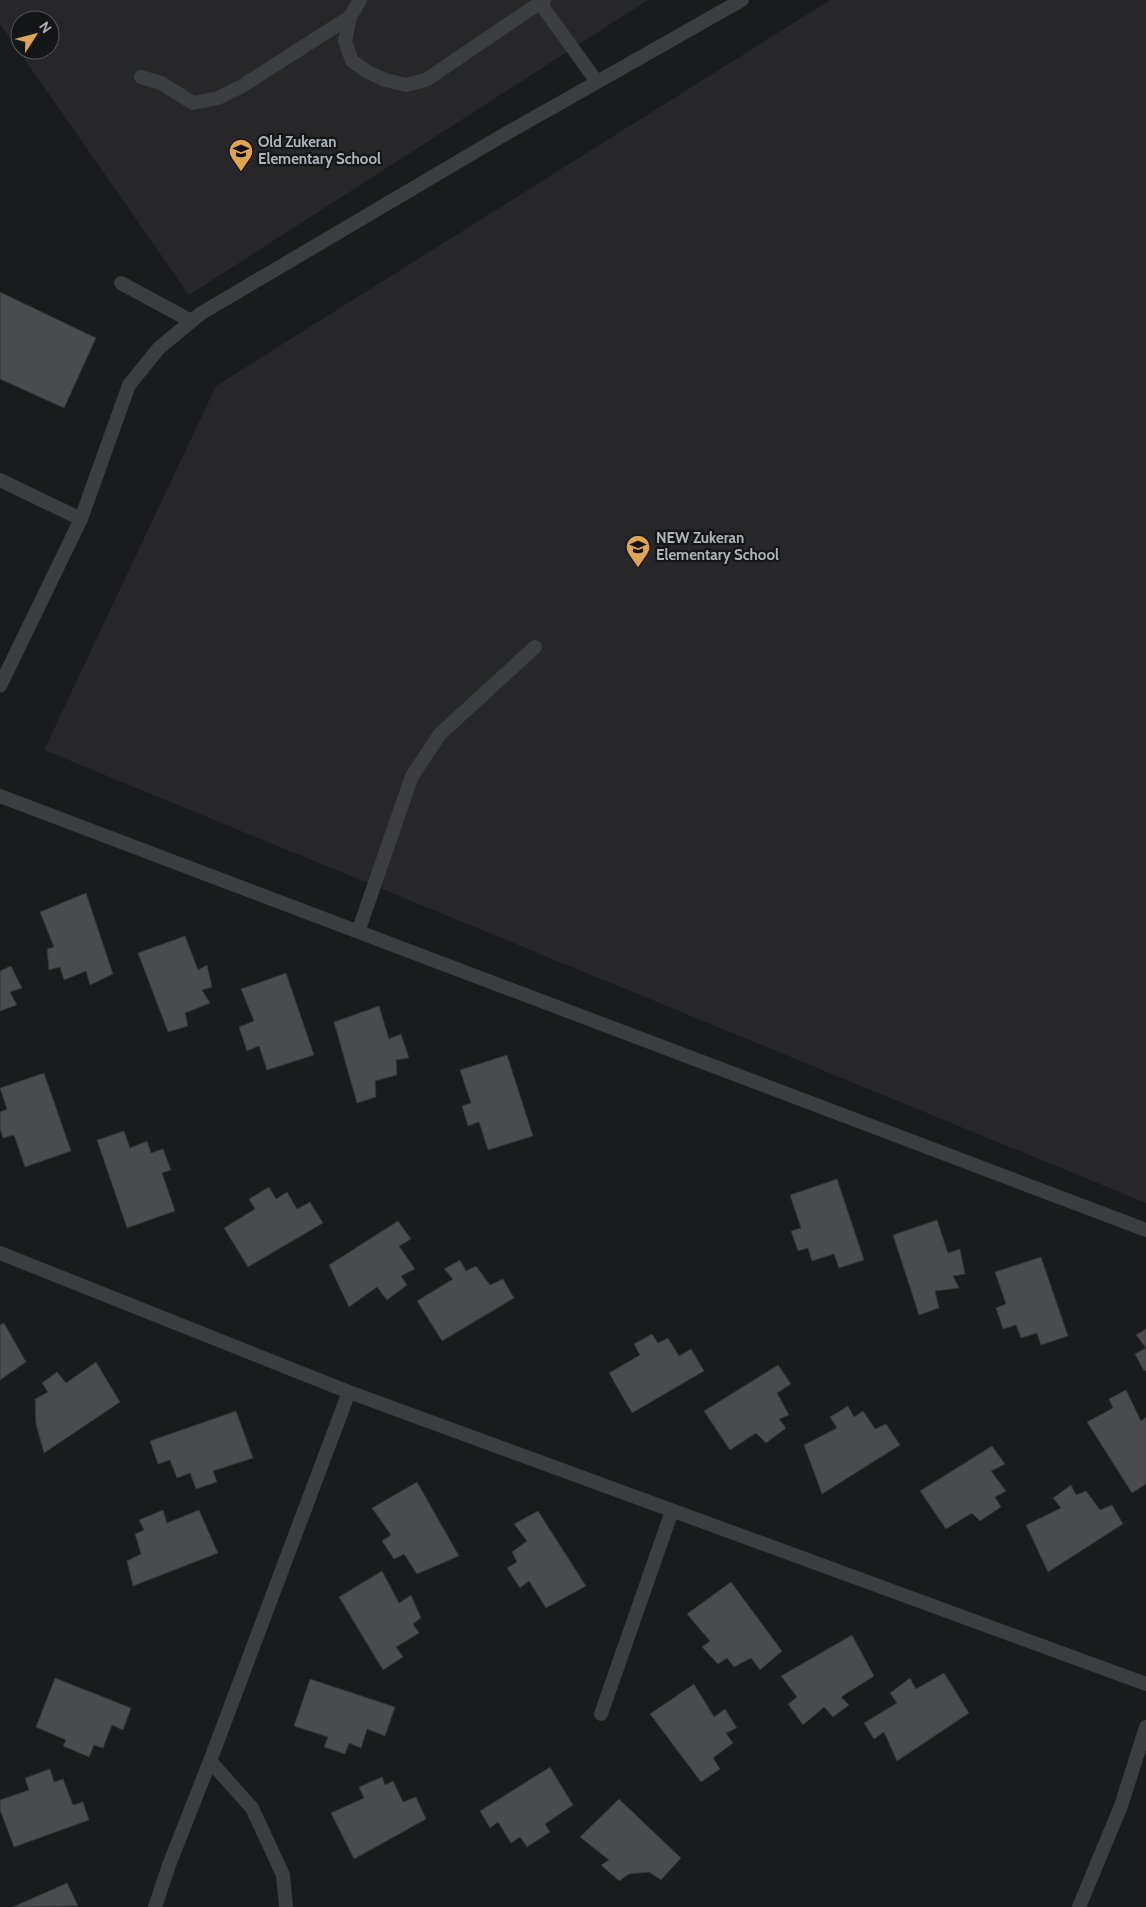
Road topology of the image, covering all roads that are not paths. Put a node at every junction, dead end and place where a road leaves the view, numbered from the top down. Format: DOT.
graph roads {
  1 [pos="360,0"];
  2 [pos="742,0"];
  3 [pos="542,2"];
  4 [pos="350,17"];
  5 [pos="141,77"];
  6 [pos="597,82"];
  7 [pos="121,283"];
  8 [pos="192,321"];
  9 [pos="0,480"];
  10 [pos="81,519"];
  11 [pos="534,647"];
  12 [pos="0,686"];
  13 [pos="0,796"];
  14 [pos="358,932"];
  15 [pos="1146,1230"];
  16 [pos="0,1253"];
  17 [pos="349,1392"];
  18 [pos="672,1511"];
  19 [pos="1146,1684"];
  20 [pos="601,1714"];
  21 [pos="1146,1727"];
  22 [pos="210,1761"];
  23 [pos="155,1907"];
  24 [pos="286,1907"];
  25 [pos="1079,1907"];
  1 -- 4 [label="lane"];
  2 -- 6 [label="lane"];
  3 -- 4 [label="lane"];
  3 -- 6 [label="lane"];
  4 -- 5 [label="lane"];
  6 -- 8 [label="lane"];
  7 -- 8 [label="lane"];
  8 -- 10 [label="lane"];
  9 -- 10 [label="lane"];
  10 -- 12 [label="lane"];
  11 -- 14 [label="lane"];
  13 -- 14 [label="lane"];
  14 -- 15 [label="lane"];
  16 -- 17 [label="lane"];
  17 -- 18 [label="lane"];
  17 -- 22 [label="lane"];
  18 -- 19 [label="lane"];
  18 -- 20 [label="lane"];
  21 -- 25 [label="lane"];
  22 -- 23 [label="lane"];
  22 -- 24 [label="lane"];
}
